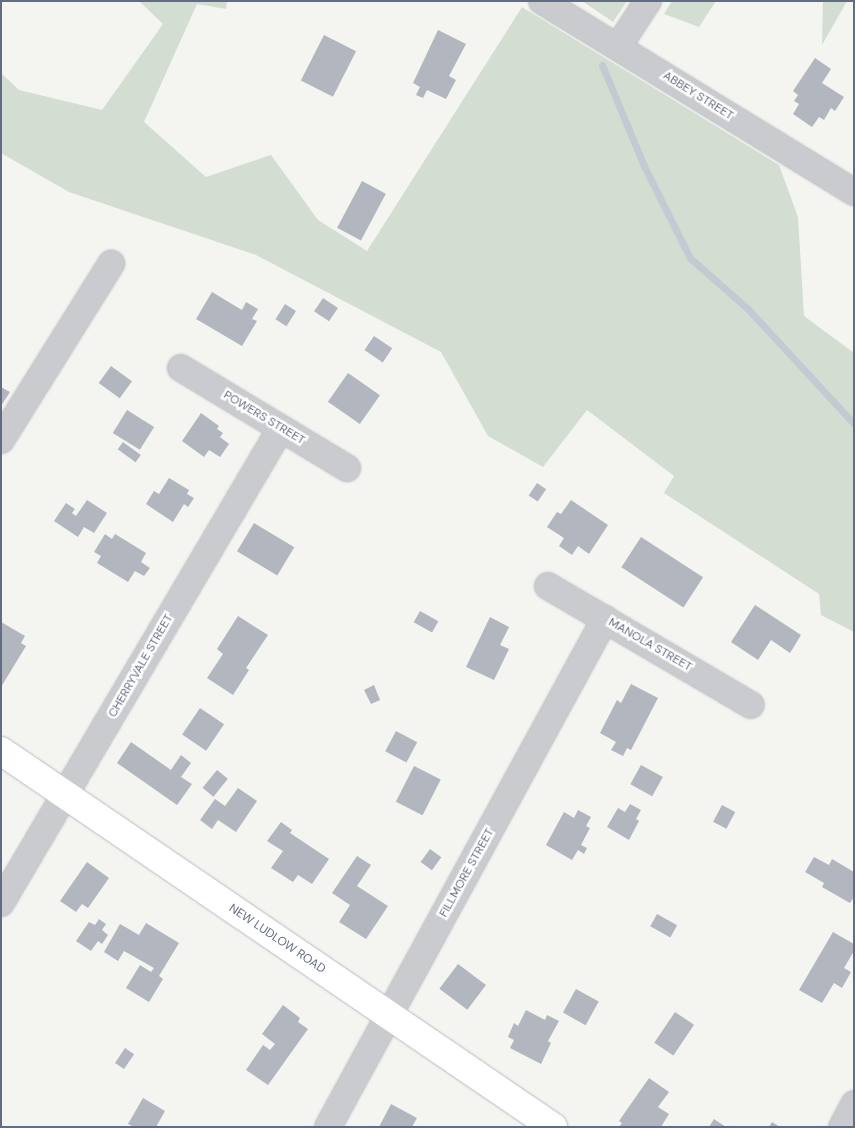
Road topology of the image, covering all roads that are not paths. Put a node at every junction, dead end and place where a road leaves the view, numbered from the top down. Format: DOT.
graph roads {
  1 [pos="542,1"];
  2 [pos="648,1"];
  3 [pos="618,47"];
  4 [pos="854,192"];
  5 [pos="111,264"];
  6 [pos="181,368"];
  7 [pos="281,428"];
  8 [pos="1,440"];
  9 [pos="347,468"];
  10 [pos="548,586"];
  11 [pos="605,619"];
  12 [pos="751,705"];
  13 [pos="1,751"];
  14 [pos="66,794"];
  15 [pos="1,903"];
  16 [pos="389,1015"];
  17 [pos="854,1104"];
  18 [pos="328,1127"];
  19 [pos="553,1127"];
  20 [pos="842,1127"];
  1 -- 3 [label="street, ABBEY STREET"];
  2 -- 3 [label="street"];
  3 -- 4 [label="street, ABBEY STREET"];
  5 -- 8 [label="street"];
  6 -- 7 [label="street, POWERS STREET"];
  7 -- 9 [label="street, POWERS STREET"];
  7 -- 14 [label="street, CHERRYVALE STREET"];
  10 -- 11 [label="street, MANOLA STREET"];
  11 -- 12 [label="street, MANOLA STREET"];
  11 -- 16 [label="street, FILLMORE STREET"];
  13 -- 14 [label="main road, NEW LUDLOW ROAD"];
  14 -- 15 [label="street, CHERRYVALE STREET"];
  14 -- 16 [label="main road, NEW LUDLOW ROAD"];
  16 -- 18 [label="street, FILLMORE STREET"];
  16 -- 19 [label="main road, NEW LUDLOW ROAD"];
  17 -- 20 [label="street"];
}
